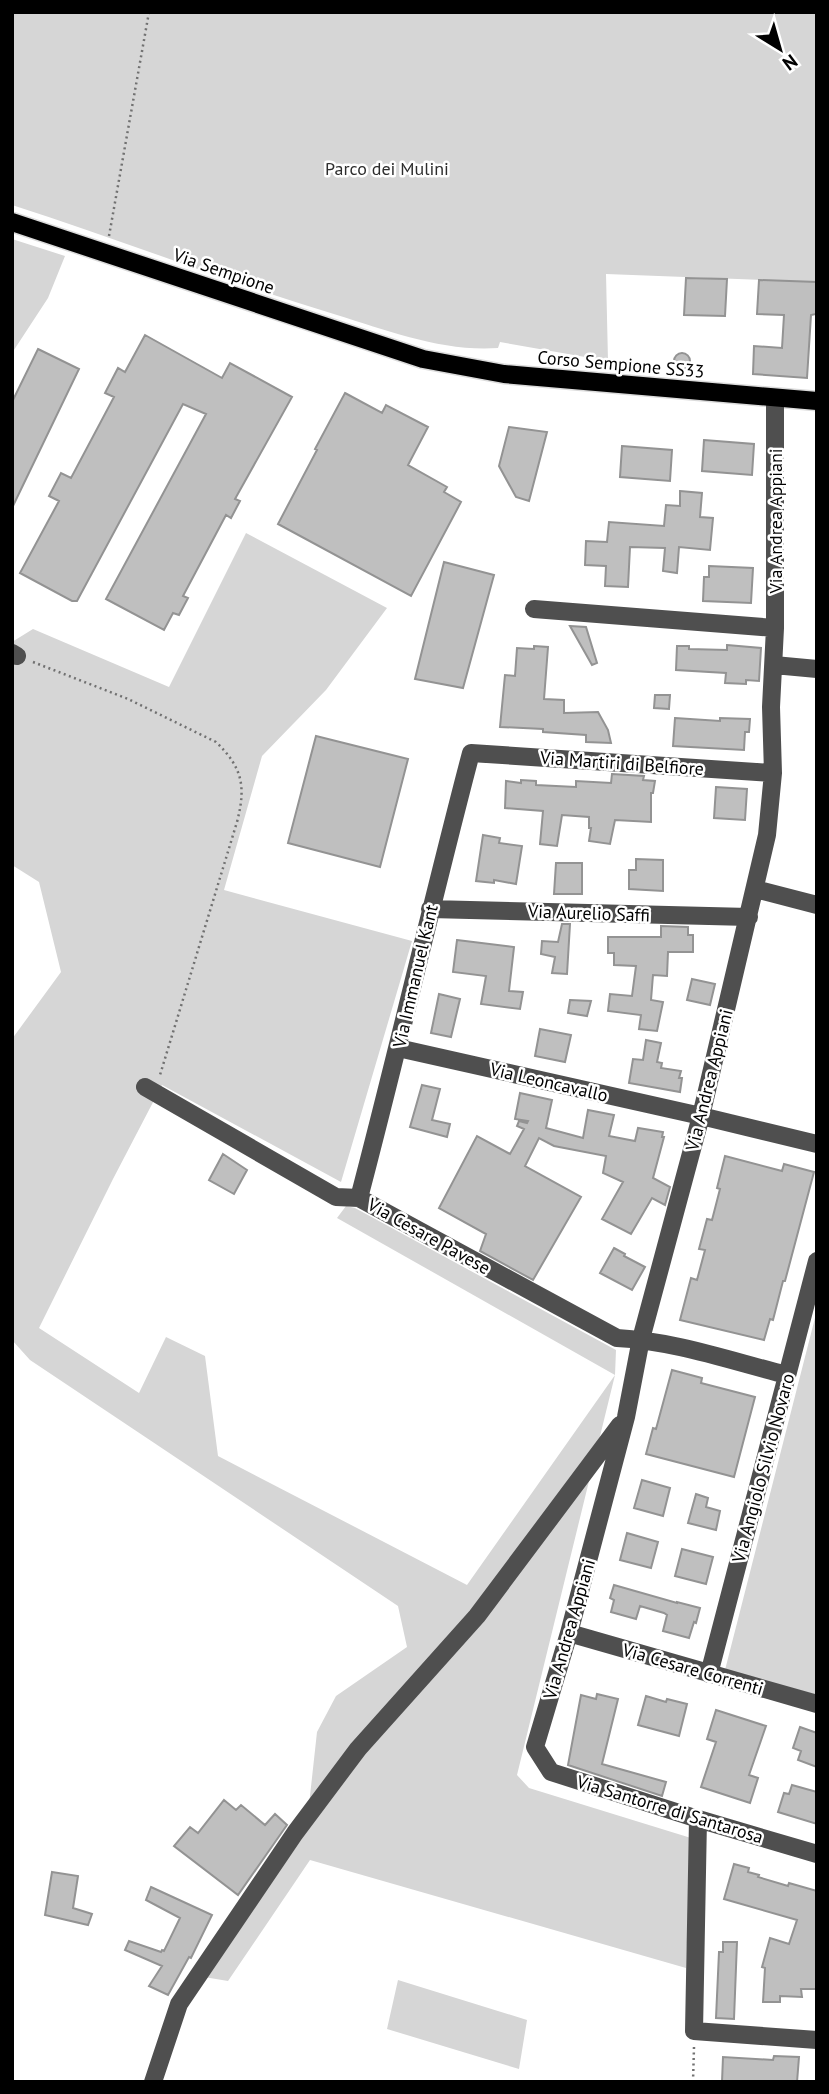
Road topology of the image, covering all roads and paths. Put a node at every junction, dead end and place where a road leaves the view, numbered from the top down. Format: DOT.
graph roads {
  1 [pos="149,12"];
  2 [pos="12,222"];
  3 [pos="107,254"];
  4 [pos="423,359"];
  5 [pos="775,398"];
  6 [pos="817,401"];
  7 [pos="534,610"];
  8 [pos="775,628"];
  9 [pos="15,654"];
  10 [pos="774,665"];
  11 [pos="817,669"];
  12 [pos="471,754"];
  13 [pos="773,773"];
  14 [pos="755,889"];
  15 [pos="817,905"];
  16 [pos="430,909"];
  17 [pos="749,917"];
  18 [pos="398,1048"];
  19 [pos="150,1089"];
  20 [pos="701,1116"];
  21 [pos="817,1144"];
  22 [pos="359,1198"];
  23 [pos="817,1261"];
  24 [pos="641,1339"];
  25 [pos="787,1375"];
  26 [pos="626,1417"];
  27 [pos="569,1633"];
  28 [pos="709,1674"];
  29 [pos="817,1704"];
  30 [pos="535,1748"];
  31 [pos="698,1819"];
  32 [pos="817,1854"];
  33 [pos="694,2031"];
  34 [pos="817,2040"];
  35 [pos="153,2082"];
  36 [pos="693,2082"];
  1 -- 3 [label="path"];
  2 -- 3 [label="main road, Via Sempione"];
  3 -- 4 [label="main road, Via Sempione"];
  4 -- 5 [label="main road, Corso Sempione SS33"];
  5 -- 6 [label="main road, Corso Sempione SS33"];
  5 -- 8 [label="street, Via Andrea Appiani"];
  7 -- 8 [label="street"];
  8 -- 10 [label="street, Via Andrea Appiani"];
  9 -- 19 [label="path"];
  10 -- 11 [label="street"];
  10 -- 13 [label="street, Via Andrea Appiani"];
  12 -- 13 [label="street, Via Martiri di Belfiore"];
  12 -- 16 [label="street, Via Immanuel Kant"];
  13 -- 14 [label="street, Via Andrea Appiani"];
  14 -- 15 [label="street"];
  14 -- 17 [label="street, Via Andrea Appiani"];
  16 -- 17 [label="street, Via Aurelio Saffi"];
  16 -- 18 [label="street, Via Immanuel Kant"];
  17 -- 20 [label="street, Via Andrea Appiani"];
  18 -- 20 [label="street, Via Leoncavallo"];
  18 -- 22 [label="street, Via Immanuel Kant"];
  19 -- 22 [label="street, Via Cesare Pavese"];
  20 -- 21 [label="street, Via Leoncavallo"];
  20 -- 24 [label="street, Via Andrea Appiani"];
  22 -- 24 [label="street, Via Cesare Pavese"];
  23 -- 25 [label="street, Via Angiolo Silvio Novaro"];
  24 -- 25 [label="street, Via Cesare Pavese"];
  24 -- 26 [label="street, Via Andrea Appiani"];
  25 -- 28 [label="street, Via Angiolo Silvio Novaro"];
  26 -- 27 [label="street, Via Andrea Appiani"];
  26 -- 35 [label="street"];
  27 -- 28 [label="street, Via Cesare Correnti"];
  27 -- 30 [label="street, Via Andrea Appiani"];
  28 -- 29 [label="street, Via Cesare Correnti"];
  30 -- 31 [label="street, Via Santorre di Santarosa"];
  31 -- 32 [label="street, Via Santorre di Santarosa"];
  31 -- 33 [label="street"];
  33 -- 34 [label="street"];
  33 -- 36 [label="path"];
}
